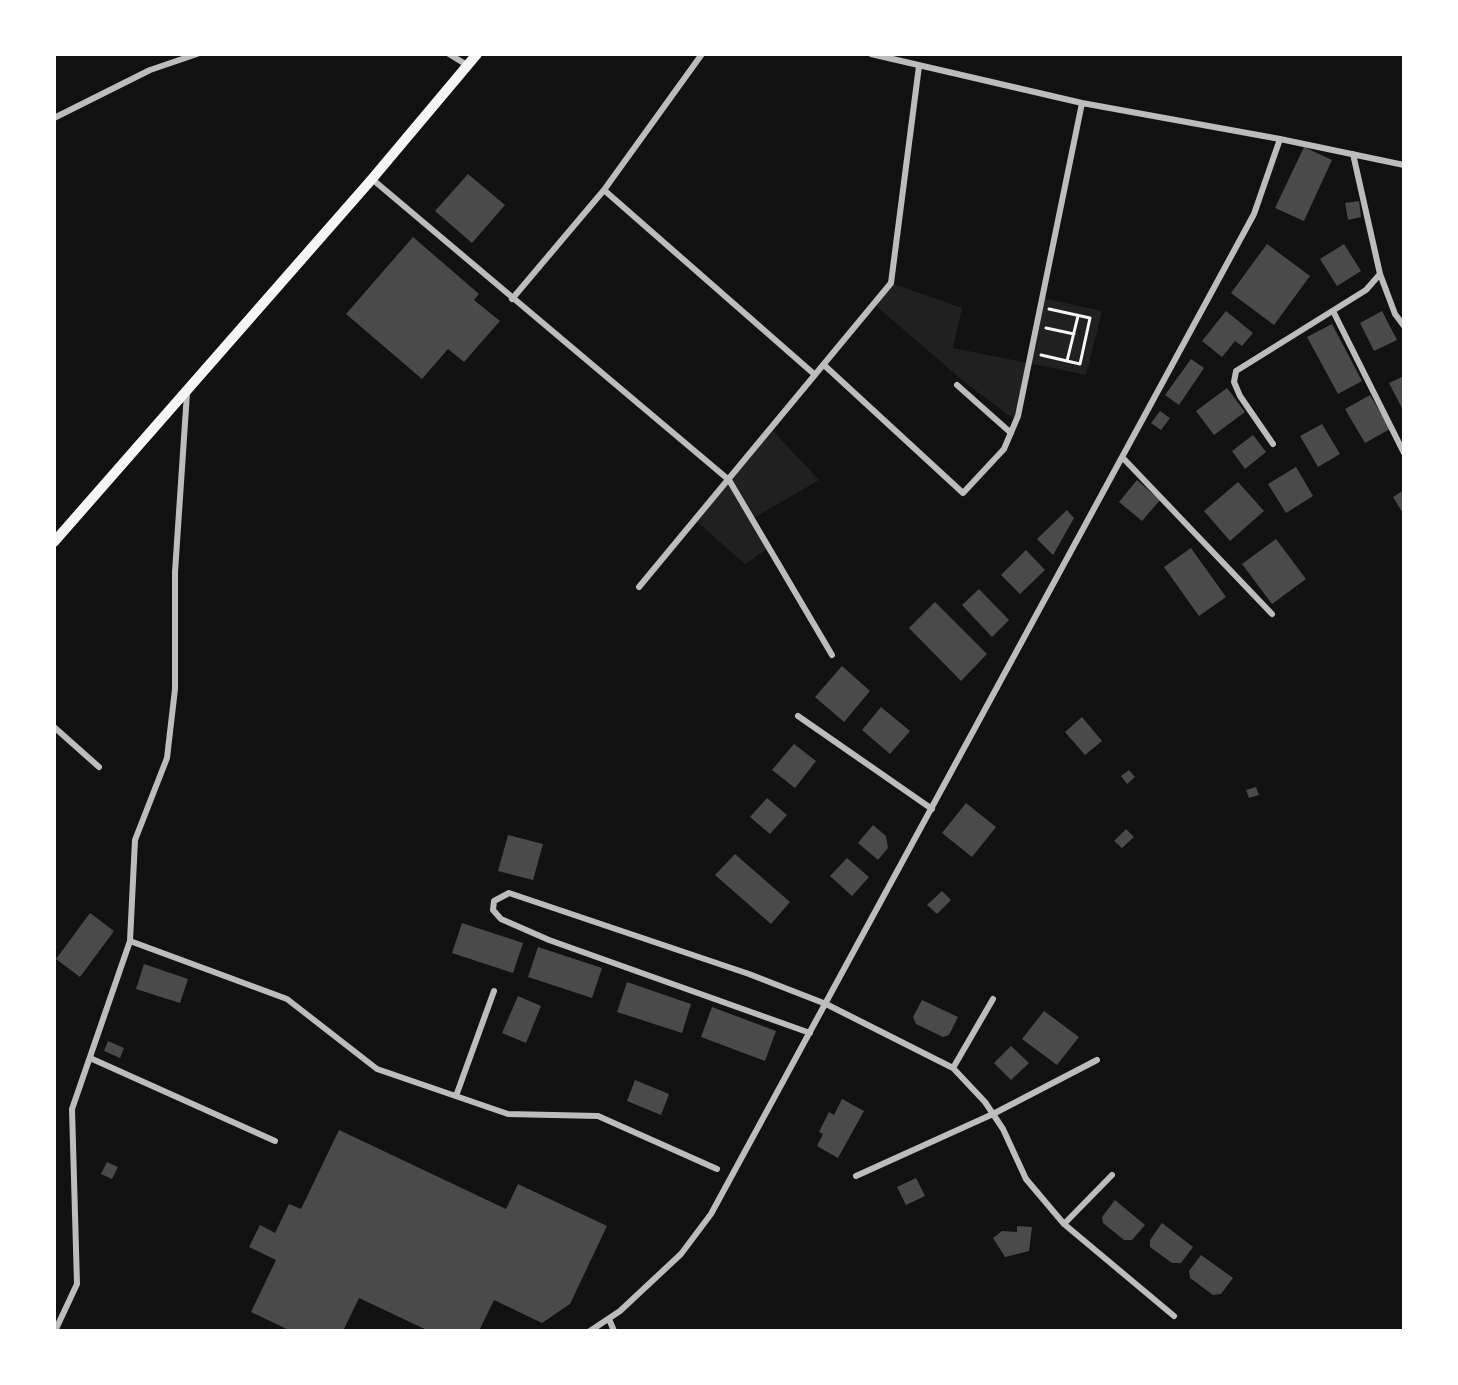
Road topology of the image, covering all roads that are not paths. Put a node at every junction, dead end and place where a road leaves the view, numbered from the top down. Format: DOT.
graph roads {
  1 [pos="197,54"];
  2 [pos="449,54"];
  3 [pos="477,54"];
  4 [pos="702,54"];
  5 [pos="871,54"];
  6 [pos="467,65"];
  7 [pos="918,66"];
  8 [pos="1082,103"];
  9 [pos="54,118"];
  10 [pos="1280,138"];
  11 [pos="1353,154"];
  12 [pos="1404,165"];
  13 [pos="372,179"];
  14 [pos="603,189"];
  15 [pos="1380,274"];
  16 [pos="512,299"];
  17 [pos="1333,310"];
  18 [pos="1404,326"];
  19 [pos="824,365"];
  20 [pos="814,374"];
  21 [pos="957,385"];
  22 [pos="188,386"];
  23 [pos="1011,433"];
  24 [pos="1273,444"];
  25 [pos="1404,453"];
  26 [pos="1123,458"];
  27 [pos="729,480"];
  28 [pos="54,542"];
  29 [pos="639,587"];
  30 [pos="1272,614"];
  31 [pos="832,655"];
  32 [pos="798,716"];
  33 [pos="54,727"];
  34 [pos="99,767"];
  35 [pos="932,809"];
  36 [pos="130,941"];
  37 [pos="494,991"];
  38 [pos="993,999"];
  39 [pos="826,1004"];
  40 [pos="810,1033"];
  41 [pos="90,1058"];
  42 [pos="1097,1060"];
  43 [pos="953,1068"];
  44 [pos="456,1096"];
  45 [pos="993,1114"];
  46 [pos="275,1141"];
  47 [pos="717,1169"];
  48 [pos="1112,1175"];
  49 [pos="856,1176"];
  50 [pos="1064,1224"];
  51 [pos="1174,1316"];
  52 [pos="609,1319"];
  53 [pos="56,1331"];
  54 [pos="590,1331"];
  55 [pos="614,1331"];
  1 -- 9 [label="street"];
  2 -- 6 [label="street"];
  3 -- 6 [label="main road"];
  4 -- 14 [label="street"];
  5 -- 7 [label="street"];
  6 -- 13 [label="main road"];
  7 -- 8 [label="street"];
  7 -- 19 [label="street"];
  8 -- 10 [label="street"];
  8 -- 23 [label="street"];
  10 -- 11 [label="street"];
  10 -- 26 [label="street"];
  11 -- 12 [label="street"];
  11 -- 15 [label="street"];
  13 -- 16 [label="street"];
  13 -- 22 [label="main road"];
  14 -- 16 [label="street"];
  14 -- 20 [label="street"];
  15 -- 17 [label="street"];
  15 -- 18 [label="street"];
  16 -- 27 [label="street"];
  17 -- 24 [label="street"];
  17 -- 25 [label="street"];
  19 -- 20 [label="street"];
  19 -- 23 [label="street"];
  20 -- 27 [label="street"];
  21 -- 23 [label="street"];
  22 -- 28 [label="main road"];
  22 -- 36 [label="street"];
  26 -- 30 [label="street"];
  26 -- 35 [label="street"];
  27 -- 29 [label="street"];
  27 -- 31 [label="street"];
  32 -- 35 [label="street"];
  33 -- 34 [label="street"];
  35 -- 39 [label="street"];
  36 -- 41 [label="street"];
  36 -- 44 [label="street"];
  37 -- 44 [label="street"];
  38 -- 43 [label="street"];
  39 -- 40 [label="street"];
  39 -- 40 [label="street"];
  39 -- 43 [label="street"];
  40 -- 52 [label="street"];
  41 -- 46 [label="street"];
  41 -- 53 [label="street"];
  42 -- 45 [label="street"];
  43 -- 45 [label="street"];
  44 -- 47 [label="street"];
  45 -- 49 [label="street"];
  45 -- 50 [label="street"];
  48 -- 50 [label="street"];
  50 -- 51 [label="street"];
  52 -- 54 [label="street"];
  52 -- 55 [label="street"];
}
